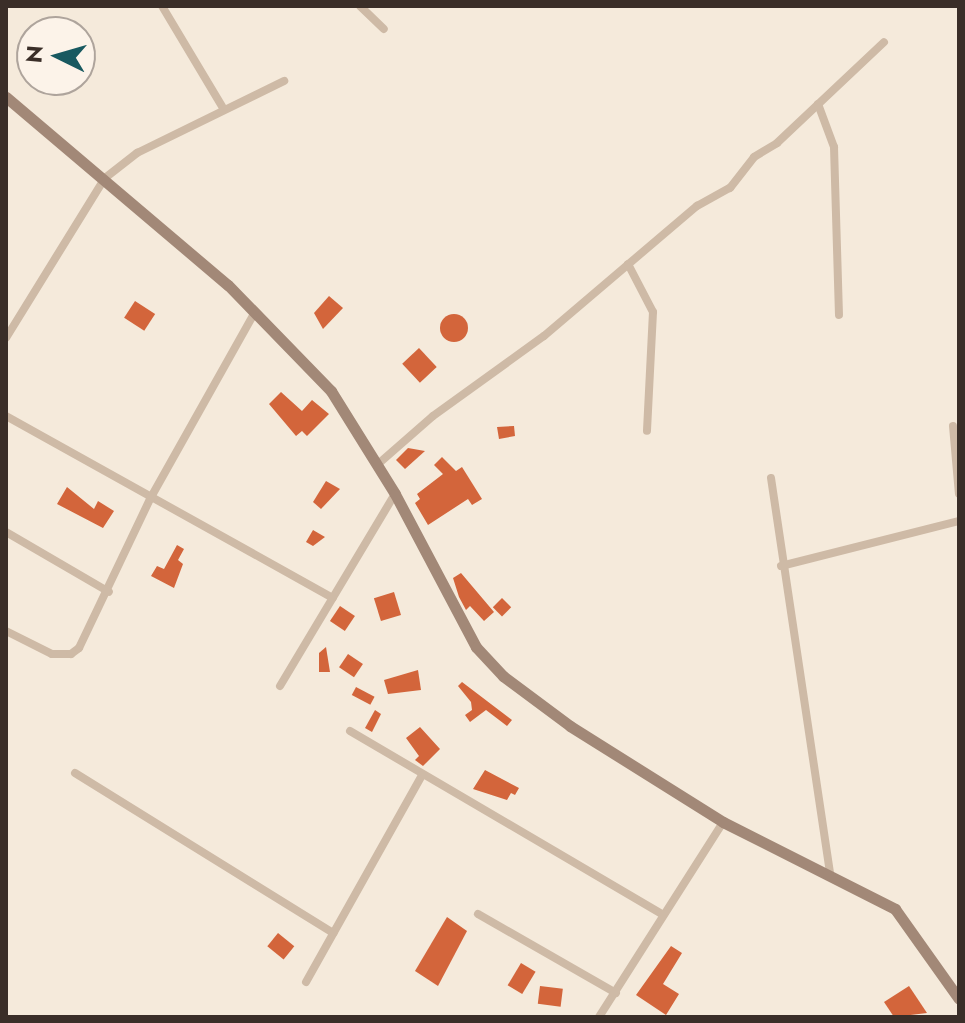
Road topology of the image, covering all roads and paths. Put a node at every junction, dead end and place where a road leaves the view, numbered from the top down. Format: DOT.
graph roads {
  1 [pos="162,6"];
  2 [pos="360,6"];
  3 [pos="384,29"];
  4 [pos="884,42"];
  5 [pos="284,81"];
  6 [pos="6,97"];
  7 [pos="818,104"];
  8 [pos="223,108"];
  9 [pos="105,178"];
  10 [pos="628,264"];
  11 [pos="255,312"];
  12 [pos="839,315"];
  13 [pos="6,338"];
  14 [pos="6,416"];
  15 [pos="953,426"];
  16 [pos="647,431"];
  17 [pos="377,465"];
  18 [pos="771,478"];
  19 [pos="395,494"];
  20 [pos="959,494"];
  21 [pos="150,499"];
  22 [pos="959,521"];
  23 [pos="6,532"];
  24 [pos="781,566"];
  25 [pos="109,592"];
  26 [pos="333,598"];
  27 [pos="6,631"];
  28 [pos="280,686"];
  29 [pos="350,731"];
  30 [pos="75,773"];
  31 [pos="422,775"];
  32 [pos="723,822"];
  33 [pos="830,874"];
  34 [pos="478,914"];
  35 [pos="663,915"];
  36 [pos="333,933"];
  37 [pos="306,982"];
  38 [pos="616,993"];
  39 [pos="959,999"];
  40 [pos="599,1017"];
  1 -- 8 [label="street"];
  2 -- 3 [label="street"];
  4 -- 7 [label="street"];
  5 -- 8 [label="street"];
  6 -- 9 [label="main road"];
  7 -- 10 [label="street"];
  7 -- 12 [label="street"];
  8 -- 9 [label="street"];
  9 -- 11 [label="main road"];
  9 -- 13 [label="street"];
  10 -- 16 [label="street"];
  10 -- 17 [label="street"];
  11 -- 17 [label="main road"];
  11 -- 21 [label="street"];
  14 -- 21 [label="street"];
  15 -- 20 [label="street"];
  17 -- 19 [label="main road"];
  18 -- 24 [label="street"];
  19 -- 26 [label="street"];
  19 -- 32 [label="main road"];
  21 -- 25 [label="street"];
  21 -- 26 [label="street"];
  22 -- 24 [label="street"];
  23 -- 25 [label="street"];
  24 -- 33 [label="street"];
  25 -- 27 [label="street"];
  26 -- 28 [label="street"];
  29 -- 31 [label="street"];
  30 -- 36 [label="street"];
  31 -- 35 [label="street"];
  31 -- 36 [label="street"];
  32 -- 33 [label="main road"];
  32 -- 35 [label="street"];
  33 -- 39 [label="main road"];
  34 -- 38 [label="street"];
  35 -- 38 [label="street"];
  36 -- 37 [label="street"];
  38 -- 40 [label="street"];
}
